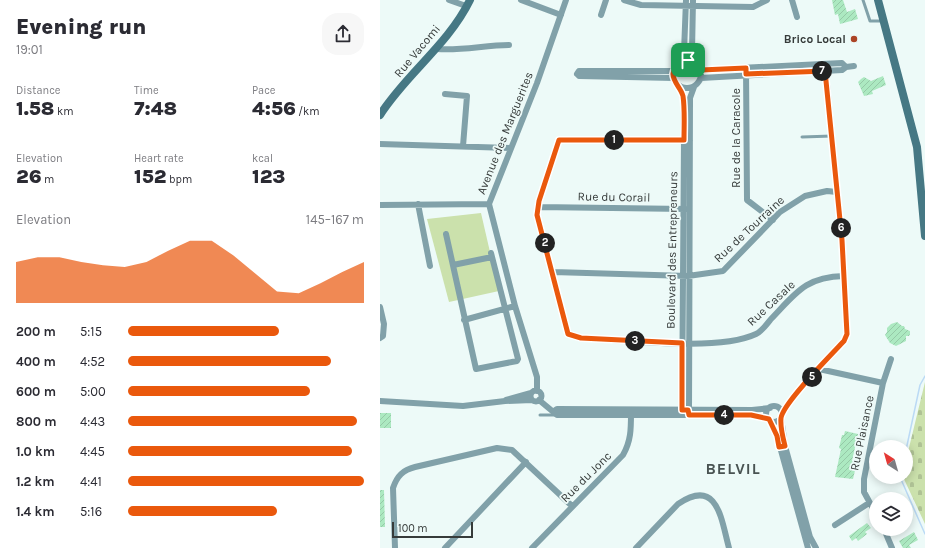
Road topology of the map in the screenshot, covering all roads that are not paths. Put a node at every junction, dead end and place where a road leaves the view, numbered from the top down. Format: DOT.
graph roads {
  1 [pos="449,0"];
  2 [pos="521,0"];
  3 [pos="566,0"];
  4 [pos="606,0"];
  5 [pos="624,0"];
  6 [pos="767,0"];
  7 [pos="792,0"];
  8 [pos="863,0"];
  9 [pos="878,0"];
  10 [pos="468,3"];
  11 [pos="685,3"];
  12 [pos="692,3"];
  13 [pos="560,15"];
  14 [pos="601,15"];
  15 [pos="797,17"];
  16 [pos="884,21"];
  17 [pos="509,45"];
  18 [pos="437,49"];
  19 [pos="681,62"];
  20 [pos="694,62"];
  21 [pos="854,66"];
  22 [pos="825,67"];
  23 [pos="701,70"];
  24 [pos="674,71"];
  25 [pos="746,71"];
  26 [pos="674,78"];
  27 [pos="701,78"];
  28 [pos="680,86"];
  29 [pos="694,87"];
  30 [pos="445,94"];
  31 [pos="380,115"];
  32 [pos="832,136"];
  33 [pos="802,137"];
  34 [pos="687,140"];
  35 [pos="380,144"];
  36 [pos="462,146"];
  37 [pos="511,148"];
  38 [pos="837,192"];
  39 [pos="418,204"];
  40 [pos="489,204"];
  41 [pos="380,205"];
  42 [pos="538,206"];
  43 [pos="687,209"];
  44 [pos="772,220"];
  45 [pos="446,234"];
  46 [pos="925,236"];
  47 [pos="453,265"];
  48 [pos="430,266"];
  49 [pos="553,272"];
  50 [pos="685,276"];
  51 [pos="844,276"];
  52 [pos="515,306"];
  53 [pos="380,307"];
  54 [pos="506,309"];
  55 [pos="464,320"];
  56 [pos="380,338"];
  57 [pos="685,343"];
  58 [pos="891,359"];
  59 [pos="819,369"];
  60 [pos="883,384"];
  61 [pos="533,395"];
  62 [pos="792,398"];
  63 [pos="539,400"];
  64 [pos="380,401"];
  65 [pos="773,407"];
  66 [pos="555,413"];
  67 [pos="631,413"];
  68 [pos="686,413"];
  69 [pos="540,415"];
  70 [pos="782,416"];
  71 [pos="770,420"];
  72 [pos="782,447"];
  73 [pos="526,462"];
  74 [pos="869,503"];
  75 [pos="572,506"];
  76 [pos="836,526"];
  77 [pos="887,536"];
  78 [pos="809,540"];
  79 [pos="394,548"];
  80 [pos="445,548"];
  81 [pos="532,548"];
  82 [pos="636,548"];
  83 [pos="729,548"];
  84 [pos="808,548"];
  85 [pos="816,548"];
  86 [pos="892,548"];
  1 -- 10 [label="street"];
  2 -- 13 [label="street"];
  3 -- 13 [label="street, Avenue des Marguerites"];
  4 -- 14 [label="street"];
  5 -- 11 [label="street"];
  6 -- 12 [label="street"];
  7 -- 15 [label="street"];
  8 -- 16 [label="lane"];
  9 -- 16 [label="main road"];
  10 -- 18 [label="main road, Rue Vacomi"];
  11 -- 12 [label="street"];
  11 -- 19 [label="street"];
  12 -- 20 [label="street"];
  13 -- 37 [label="street, Avenue des Marguerites"];
  16 -- 46 [label="main road"];
  17 -- 18 [label="street"];
  18 -- 31 [label="main road, Rue Vacomi"];
  19 -- 20 [label="street"];
  19 -- 24 [label="street"];
  20 -- 23 [label="street"];
  21 -- 22 [label="street"];
  22 -- 25 [label="street"];
  22 -- 32 [label="street"];
  23 -- 25 [label="street"];
  23 -- 27 [label="street"];
  24 -- 26 [label="street"];
  24 -- 26 [label="street"];
  25 -- 27 [label="street"];
  25 -- 44 [label="street, Rue de la Caracole"];
  26 -- 28 [label="street"];
  27 -- 29 [label="street"];
  28 -- 29 [label="street"];
  28 -- 34 [label="street, Boulevard des Entrepreneurs"];
  29 -- 34 [label="street, Boulevard des Entrepreneurs"];
  30 -- 36 [label="street"];
  32 -- 33 [label="lane"];
  32 -- 38 [label="street"];
  34 -- 42 [label="street"];
  34 -- 43 [label="street, Boulevard des Entrepreneurs"];
  35 -- 36 [label="street"];
  36 -- 37 [label="street"];
  37 -- 40 [label="street, Avenue des Marguerites"];
  38 -- 44 [label="street, Rue de Tourraine"];
  38 -- 51 [label="street"];
  39 -- 40 [label="street"];
  39 -- 41 [label="street"];
  39 -- 48 [label="street"];
  40 -- 52 [label="street, Avenue des Marguerites"];
  42 -- 43 [label="street, Rue du Corail"];
  42 -- 49 [label="street"];
  43 -- 50 [label="street, Boulevard des Entrepreneurs"];
  44 -- 50 [label="street, Rue de Tourraine"];
  45 -- 47 [label="street"];
  47 -- 54 [label="street"];
  47 -- 55 [label="street"];
  49 -- 50 [label="street, Rue de Tourraine"];
  49 -- 57 [label="street, Rue Casale"];
  50 -- 57 [label="street, Boulevard des Entrepreneurs"];
  51 -- 57 [label="street, Rue Casale"];
  51 -- 59 [label="street"];
  52 -- 54 [label="street"];
  52 -- 61 [label="street, Avenue des Marguerites"];
  53 -- 56 [label="street"];
  54 -- 55 [label="street"];
  54 -- 55 [label="street"];
  57 -- 68 [label="street, Boulevard des Entrepreneurs"];
  58 -- 60 [label="street"];
  59 -- 60 [label="street, Rue Plaisance"];
  59 -- 62 [label="street"];
  60 -- 74 [label="street, Rue Plaisance"];
  61 -- 63 [label="street"];
  61 -- 63 [label="street, Avenue des Marguerites"];
  61 -- 64 [label="street"];
  62 -- 65 [label="street"];
  62 -- 70 [label="street"];
  63 -- 66 [label="street"];
  65 -- 68 [label="street"];
  65 -- 70 [label="street"];
  65 -- 71 [label="street"];
  66 -- 67 [label="street"];
  66 -- 69 [label="lane"];
  67 -- 68 [label="street"];
  67 -- 75 [label="street, Rue du Jonc"];
  68 -- 71 [label="street"];
  70 -- 71 [label="street"];
  70 -- 72 [label="street"];
  71 -- 72 [label="street"];
  72 -- 78 [label="street"];
  73 -- 75 [label="street"];
  73 -- 79 [label="street"];
  73 -- 80 [label="street"];
  74 -- 76 [label="street"];
  75 -- 81 [label="street, Rue du Jonc"];
  77 -- 86 [label="street"];
  78 -- 84 [label="street"];
  78 -- 85 [label="street"];
  82 -- 83 [label="street"];
}
